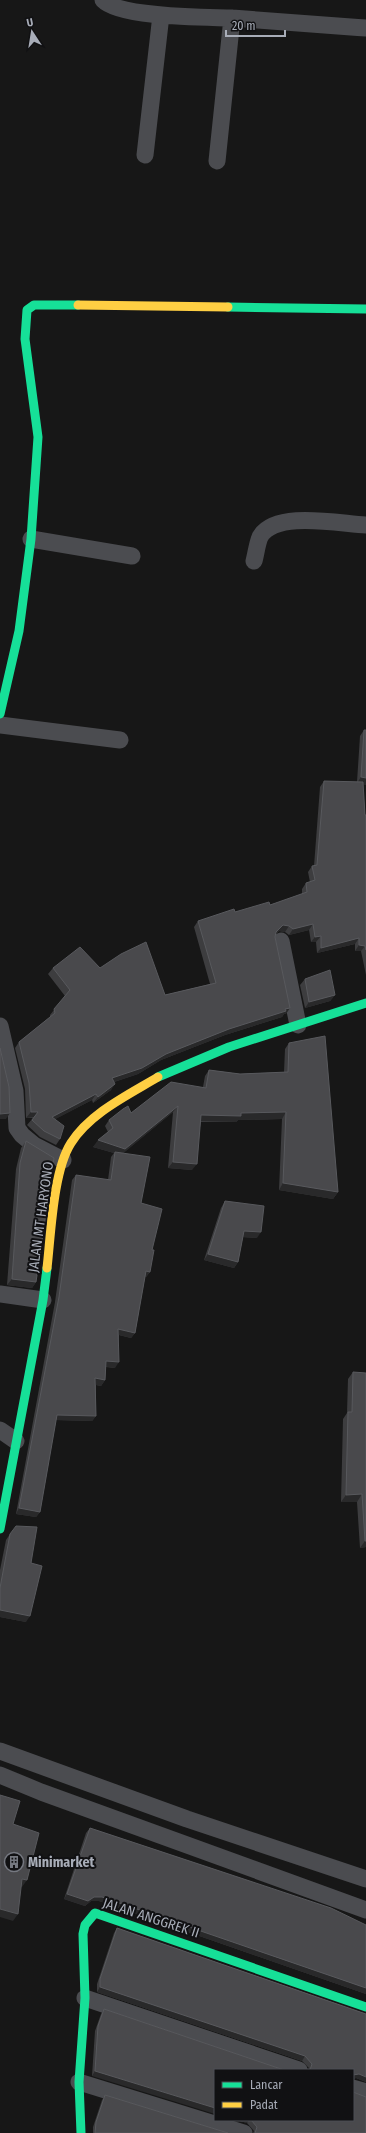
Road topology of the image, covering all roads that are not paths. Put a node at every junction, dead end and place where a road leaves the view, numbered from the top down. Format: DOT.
graph roads {
  1 [pos="103,0"];
  2 [pos="160,15"];
  3 [pos="232,18"];
  4 [pos="366,28"];
  5 [pos="144,155"];
  6 [pos="217,161"];
  7 [pos="366,309"];
  8 [pos="366,525"];
  9 [pos="31,539"];
  10 [pos="132,556"];
  11 [pos="254,561"];
  12 [pos="0,714"];
  13 [pos="0,725"];
  14 [pos="120,740"];
  15 [pos="281,941"];
  16 [pos="366,1003"];
  17 [pos="298,1025"];
  18 [pos="0,1026"];
  19 [pos="63,1160"];
  20 [pos="0,1294"];
  21 [pos="43,1300"];
  22 [pos="0,1430"];
  23 [pos="16,1441"];
  24 [pos="0,1528"];
  25 [pos="0,1751"];
  26 [pos="0,1775"];
  27 [pos="366,1879"];
  28 [pos="366,1910"];
  29 [pos="85,1998"];
  30 [pos="366,2006"];
  31 [pos="297,2069"];
  32 [pos="79,2082"];
  33 [pos="354,2088"];
  34 [pos="366,2092"];
  35 [pos="80,2133"];
  36 [pos="244,2133"];
  1 -- 2 [label="street"];
  2 -- 3 [label="street"];
  2 -- 5 [label="street"];
  3 -- 4 [label="street"];
  3 -- 6 [label="street"];
  7 -- 9 [label="street"];
  8 -- 11 [label="street"];
  9 -- 10 [label="street"];
  9 -- 12 [label="street"];
  13 -- 14 [label="street"];
  15 -- 17 [label="street"];
  16 -- 17 [label="street, JALAN MT HARYONO"];
  17 -- 19 [label="street, JALAN MT HARYONO"];
  18 -- 19 [label="street"];
  19 -- 21 [label="street, JALAN MT HARYONO"];
  20 -- 21 [label="street"];
  21 -- 23 [label="street, JALAN MT HARYONO"];
  22 -- 23 [label="street"];
  23 -- 24 [label="street, JALAN MT HARYONO"];
  25 -- 27 [label="street"];
  26 -- 28 [label="street"];
  29 -- 30 [label="street, JALAN ANGGREK II"];
  29 -- 31 [label="street"];
  29 -- 32 [label="street, JALAN ANGGREK II"];
  32 -- 35 [label="street, JALAN ANGGREK II"];
  32 -- 36 [label="street"];
  33 -- 34 [label="street"];
}
